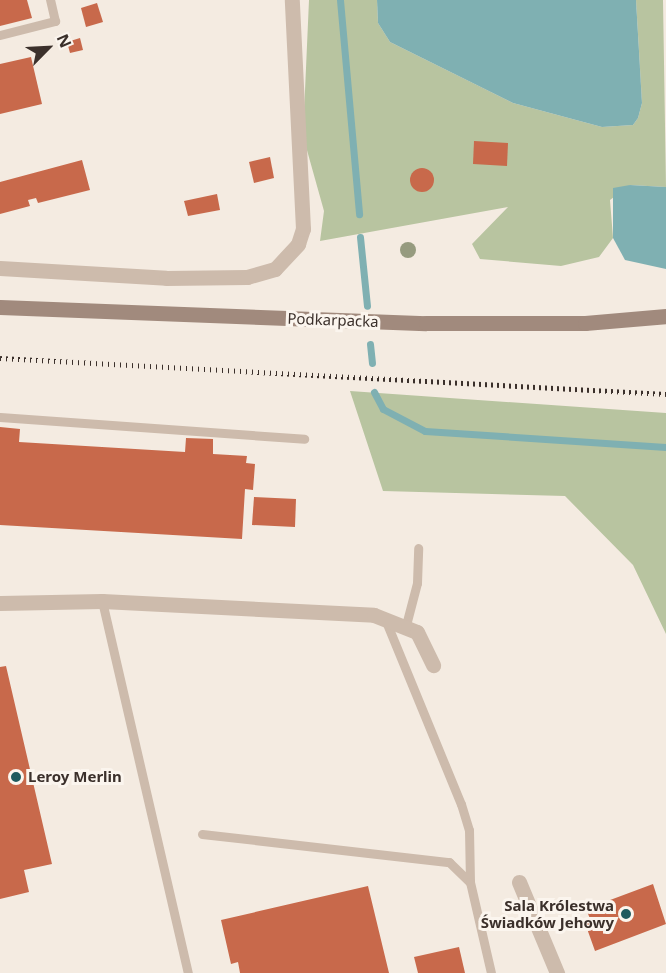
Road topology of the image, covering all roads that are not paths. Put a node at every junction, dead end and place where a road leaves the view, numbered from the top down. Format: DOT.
graph roads {
  1 [pos="50,0"];
  2 [pos="292,0"];
  3 [pos="0,35"];
  4 [pos="0,268"];
  5 [pos="0,307"];
  6 [pos="666,316"];
  7 [pos="0,417"];
  8 [pos="304,439"];
  9 [pos="418,548"];
  10 [pos="102,601"];
  11 [pos="0,603"];
  12 [pos="384,617"];
  13 [pos="406,625"];
  14 [pos="433,665"];
  15 [pos="202,834"];
  16 [pos="470,882"];
  17 [pos="519,882"];
  18 [pos="188,973"];
  19 [pos="491,973"];
  20 [pos="557,973"];
  1 -- 3 [label="lane"];
  2 -- 4 [label="street"];
  5 -- 6 [label="main road, Podkarpacka"];
  7 -- 8 [label="lane"];
  9 -- 13 [label="lane"];
  10 -- 11 [label="street"];
  10 -- 12 [label="street"];
  10 -- 18 [label="lane"];
  12 -- 13 [label="street"];
  12 -- 16 [label="lane"];
  13 -- 14 [label="street"];
  15 -- 16 [label="lane"];
  16 -- 19 [label="lane"];
  17 -- 20 [label="street"];
}
